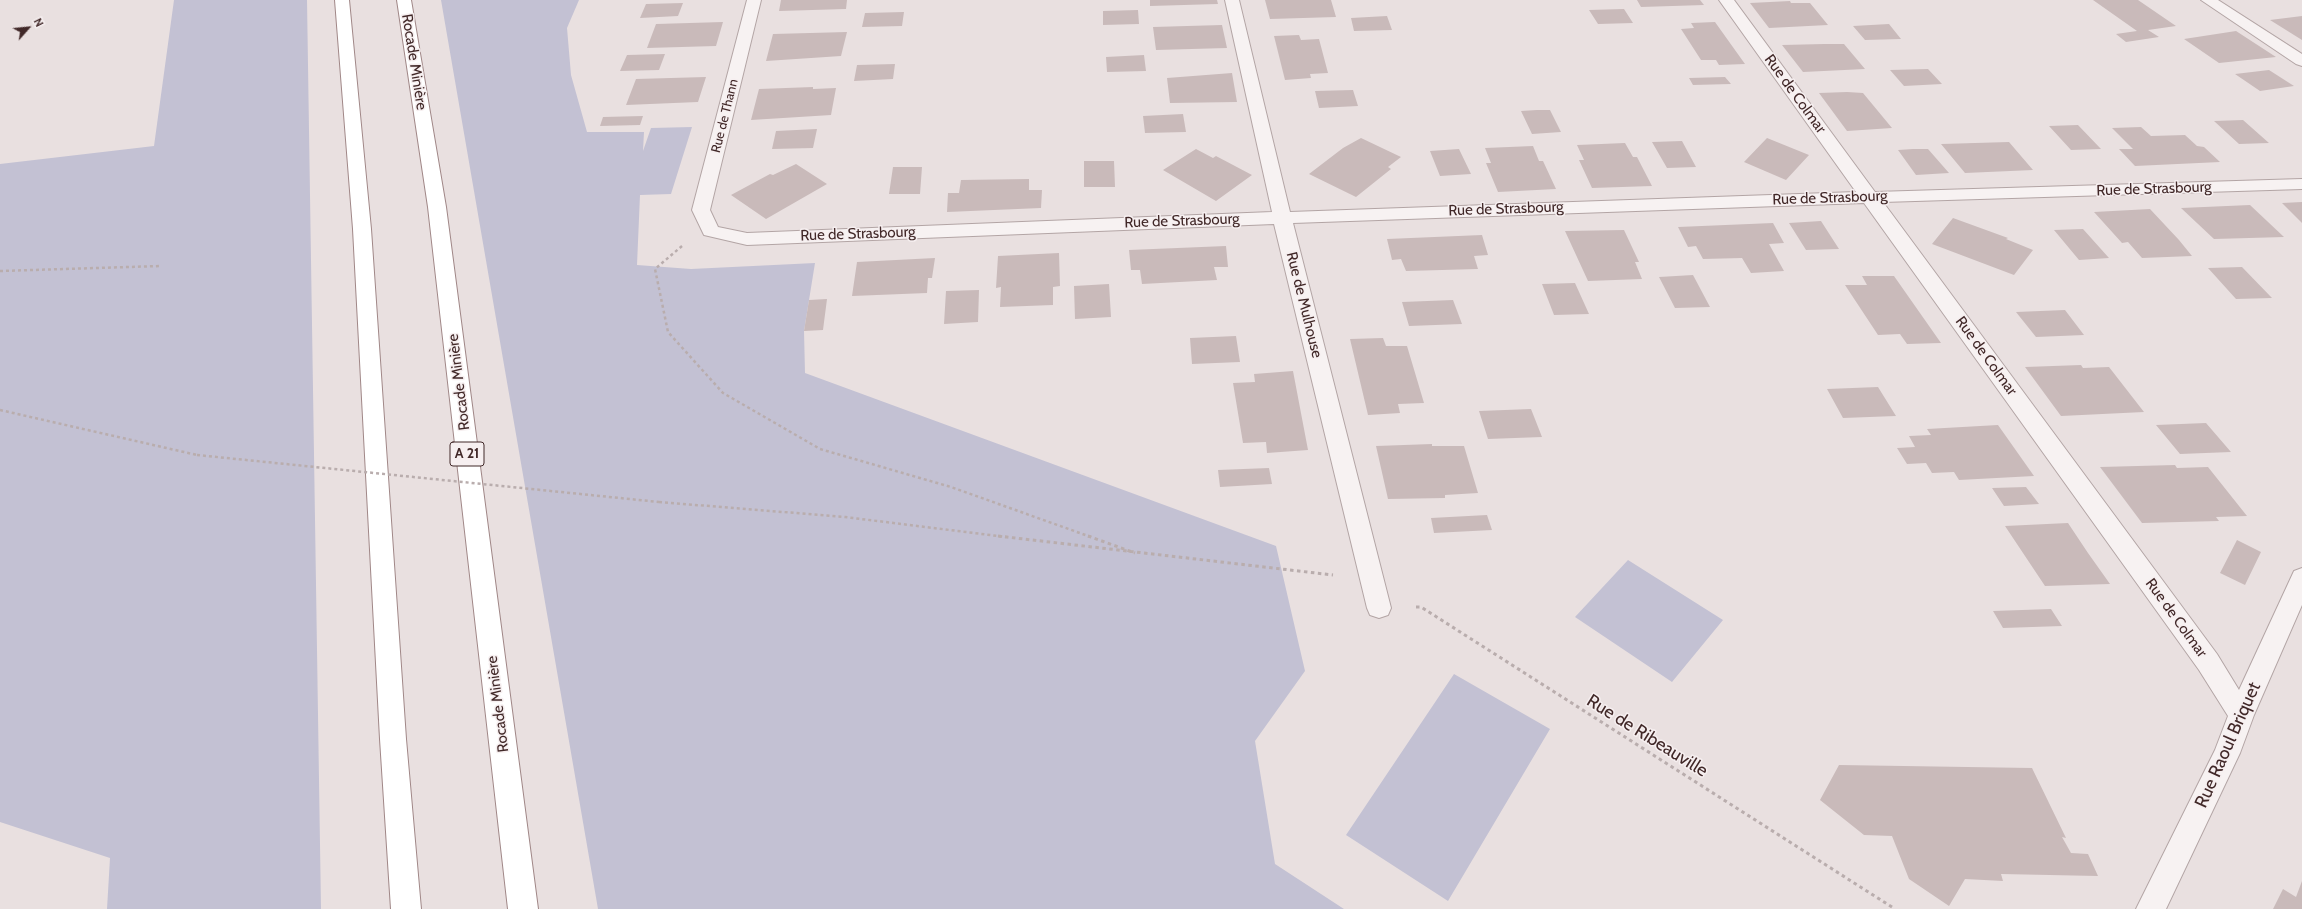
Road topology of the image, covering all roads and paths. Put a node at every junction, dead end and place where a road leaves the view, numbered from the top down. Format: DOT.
graph roads {
  1 [pos="342,0"];
  2 [pos="404,0"];
  3 [pos="754,0"];
  4 [pos="1232,0"];
  5 [pos="1726,0"];
  6 [pos="2208,0"];
  7 [pos="2302,61"];
  8 [pos="2302,184"];
  9 [pos="1870,196"];
  10 [pos="1282,217"];
  11 [pos="711,231"];
  12 [pos="161,266"];
  13 [pos="0,271"];
  14 [pos="0,410"];
  15 [pos="1140,554"];
  16 [pos="2302,578"];
  17 [pos="1372,580"];
  18 [pos="1379,608"];
  19 [pos="2241,715"];
  20 [pos="406,909"];
  21 [pos="523,909"];
  22 [pos="1895,909"];
  23 [pos="2151,909"];
  1 -- 20 [label="highway"];
  2 -- 21 [label="highway, Rocade Minière / A 21"];
  3 -- 11 [label="street, Rue de Thann"];
  4 -- 10 [label="street, Rue de Mulhouse"];
  5 -- 9 [label="street, Rue de Colmar"];
  6 -- 7 [label="street"];
  8 -- 9 [label="street, Rue de Strasbourg"];
  9 -- 10 [label="street, Rue de Strasbourg"];
  9 -- 19 [label="street, Rue de Colmar"];
  10 -- 11 [label="street, Rue de Strasbourg"];
  10 -- 17 [label="street, Rue de Mulhouse"];
  11 -- 15 [label="path"];
  12 -- 13 [label="path"];
  14 -- 15 [label="path, bridge"];
  15 -- 17 [label="path"];
  16 -- 19 [label="street, Rue Raoul Briquet"];
  17 -- 18 [label="street, Rue de Mulhouse"];
  18 -- 22 [label="path, Rue de Ribeauville"];
  19 -- 23 [label="street, Rue Raoul Briquet"];
}
